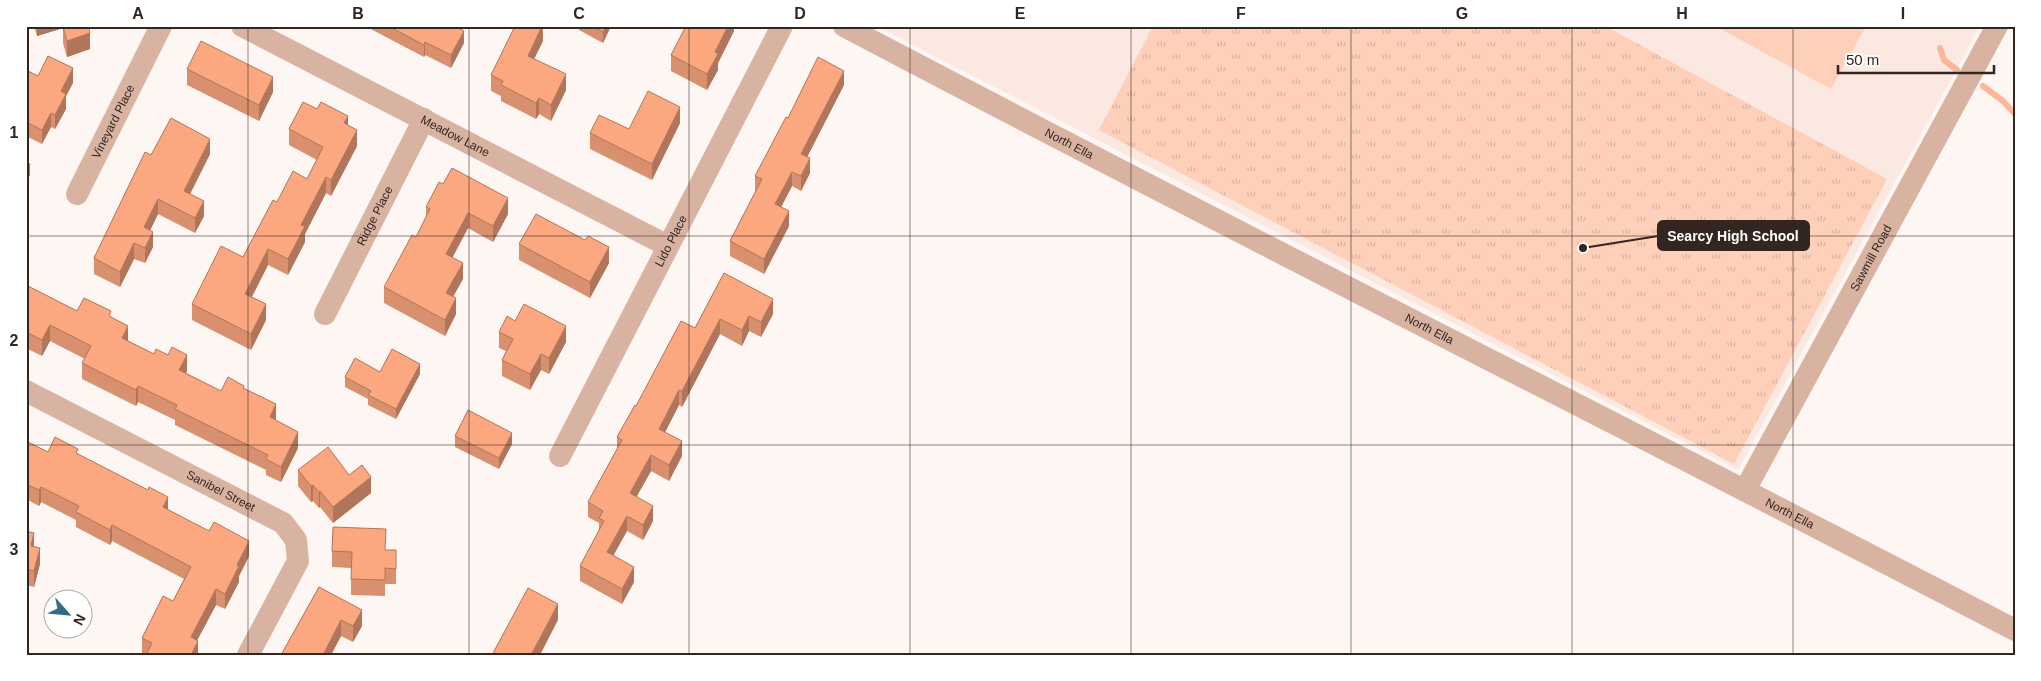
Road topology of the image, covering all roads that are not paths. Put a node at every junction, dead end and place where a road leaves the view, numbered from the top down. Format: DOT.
graph roads {
  1 [pos="152,26"];
  2 [pos="161,26"];
  3 [pos="242,26"];
  4 [pos="782,26"];
  5 [pos="844,26"];
  6 [pos="1997,26"];
  7 [pos="150,48"];
  8 [pos="424,119"];
  9 [pos="77,194"];
  10 [pos="668,246"];
  11 [pos="325,314"];
  12 [pos="26,391"];
  13 [pos="560,456"];
  14 [pos="1745,490"];
  15 [pos="2015,630"];
  16 [pos="248,655"];
  1 -- 7 [label="street, Vineyard Place"];
  2 -- 7 [label="street, Vineyard Place"];
  3 -- 8 [label="street, Meadow Lane"];
  4 -- 10 [label="street, Lido Place"];
  5 -- 14 [label="street, North Ella"];
  6 -- 14 [label="street, Sawmill Road"];
  7 -- 9 [label="street, Vineyard Place"];
  8 -- 10 [label="street, Meadow Lane"];
  8 -- 11 [label="street, Ridge Place"];
  10 -- 13 [label="street, Lido Place"];
  12 -- 16 [label="street, Sanibel Street"];
  14 -- 15 [label="street, North Ella"];
}
